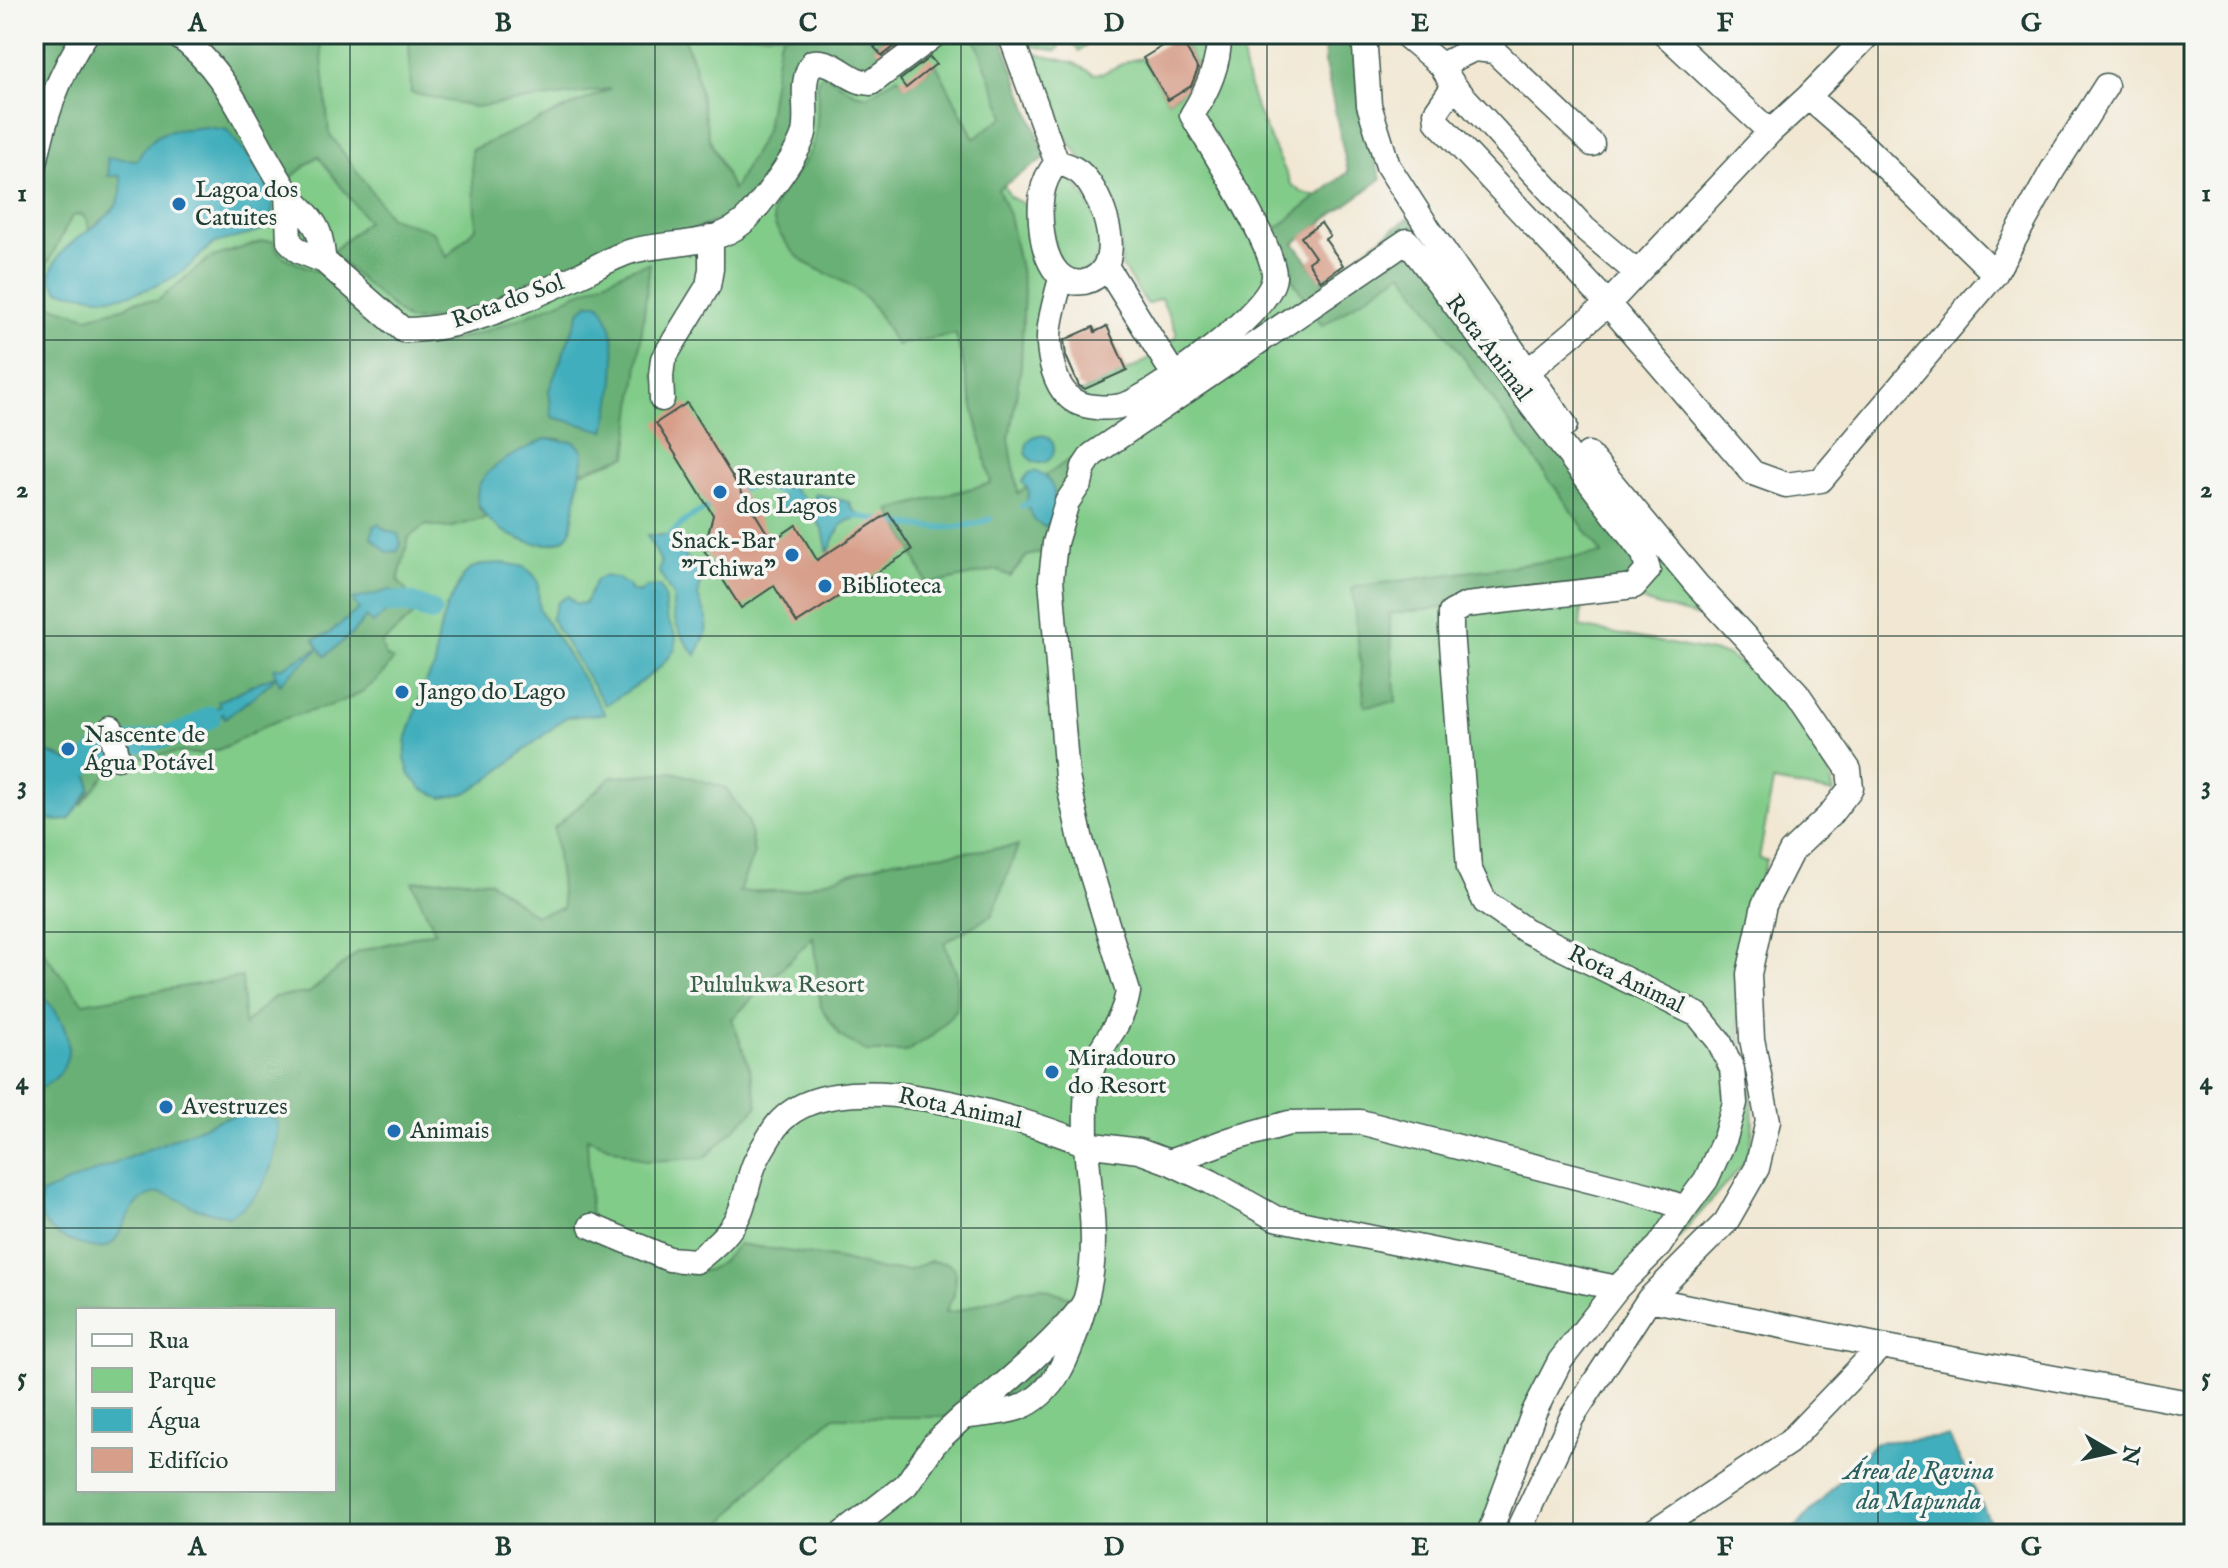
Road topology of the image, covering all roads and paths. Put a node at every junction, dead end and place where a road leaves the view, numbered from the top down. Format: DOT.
graph roads {
  1 [pos="86,34"];
  2 [pos="175,34"];
  3 [pos="1010,34"];
  4 [pos="1219,34"];
  5 [pos="1364,34"];
  6 [pos="1404,34"];
  7 [pos="1665,34"];
  8 [pos="1869,34"];
  9 [pos="928,40"];
  10 [pos="1448,76"];
  11 [pos="2106,86"];
  12 [pos="1808,97"];
  13 [pos="1770,132"];
  14 [pos="1592,144"];
  15 [pos="1057,163"];
  16 [pos="34,168"];
  17 [pos="711,237"];
  18 [pos="1106,266"];
  19 [pos="1637,273"];
  20 [pos="1995,274"];
  21 [pos="1061,278"];
  22 [pos="1608,304"];
  23 [pos="1528,371"];
  24 [pos="1174,375"];
  25 [pos="662,399"];
  26 [pos="111,729"];
  27 [pos="118,758"];
  28 [pos="1086,1144"];
  29 [pos="1169,1162"];
  30 [pos="1685,1208"];
  31 [pos="591,1226"];
  32 [pos="1617,1288"];
  33 [pos="1649,1299"];
  34 [pos="1881,1346"];
  35 [pos="2194,1404"];
  36 [pos="843,1534"];
  37 [pos="1489,1534"];
  38 [pos="1517,1534"];
  39 [pos="1651,1534"];
  1 -- 16 [label="street"];
  2 -- 17 [label="street, Rota do Sol"];
  3 -- 15 [label="street"];
  4 -- 24 [label="street"];
  5 -- 23 [label="street"];
  6 -- 10 [label="street"];
  7 -- 13 [label="street"];
  8 -- 12 [label="street"];
  9 -- 17 [label="street, Rota do Sol"];
  10 -- 14 [label="street"];
  10 -- 19 [label="street"];
  10 -- 22 [label="street"];
  11 -- 20 [label="street"];
  12 -- 13 [label="street"];
  12 -- 20 [label="street"];
  13 -- 19 [label="street"];
  15 -- 18 [label="street"];
  15 -- 21 [label="street"];
  17 -- 25 [label="street"];
  18 -- 21 [label="street"];
  18 -- 24 [label="street"];
  19 -- 22 [label="street"];
  20 -- 22 [label="street"];
  21 -- 24 [label="street"];
  22 -- 23 [label="street"];
  23 -- 33 [label="street"];
  26 -- 27 [label="street"];
  28 -- 29 [label="street, Rota Animal"];
  28 -- 30 [label="street, Rota Animal"];
  28 -- 31 [label="street, Rota Animal"];
  28 -- 36 [label="street, Rota Animal"];
  29 -- 30 [label="street"];
  29 -- 32 [label="street, Rota Animal"];
  30 -- 32 [label="street, Rota Animal"];
  32 -- 37 [label="street, Rota Animal"];
  33 -- 34 [label="street"];
  33 -- 38 [label="street"];
  34 -- 35 [label="street"];
  34 -- 39 [label="street"];
}
